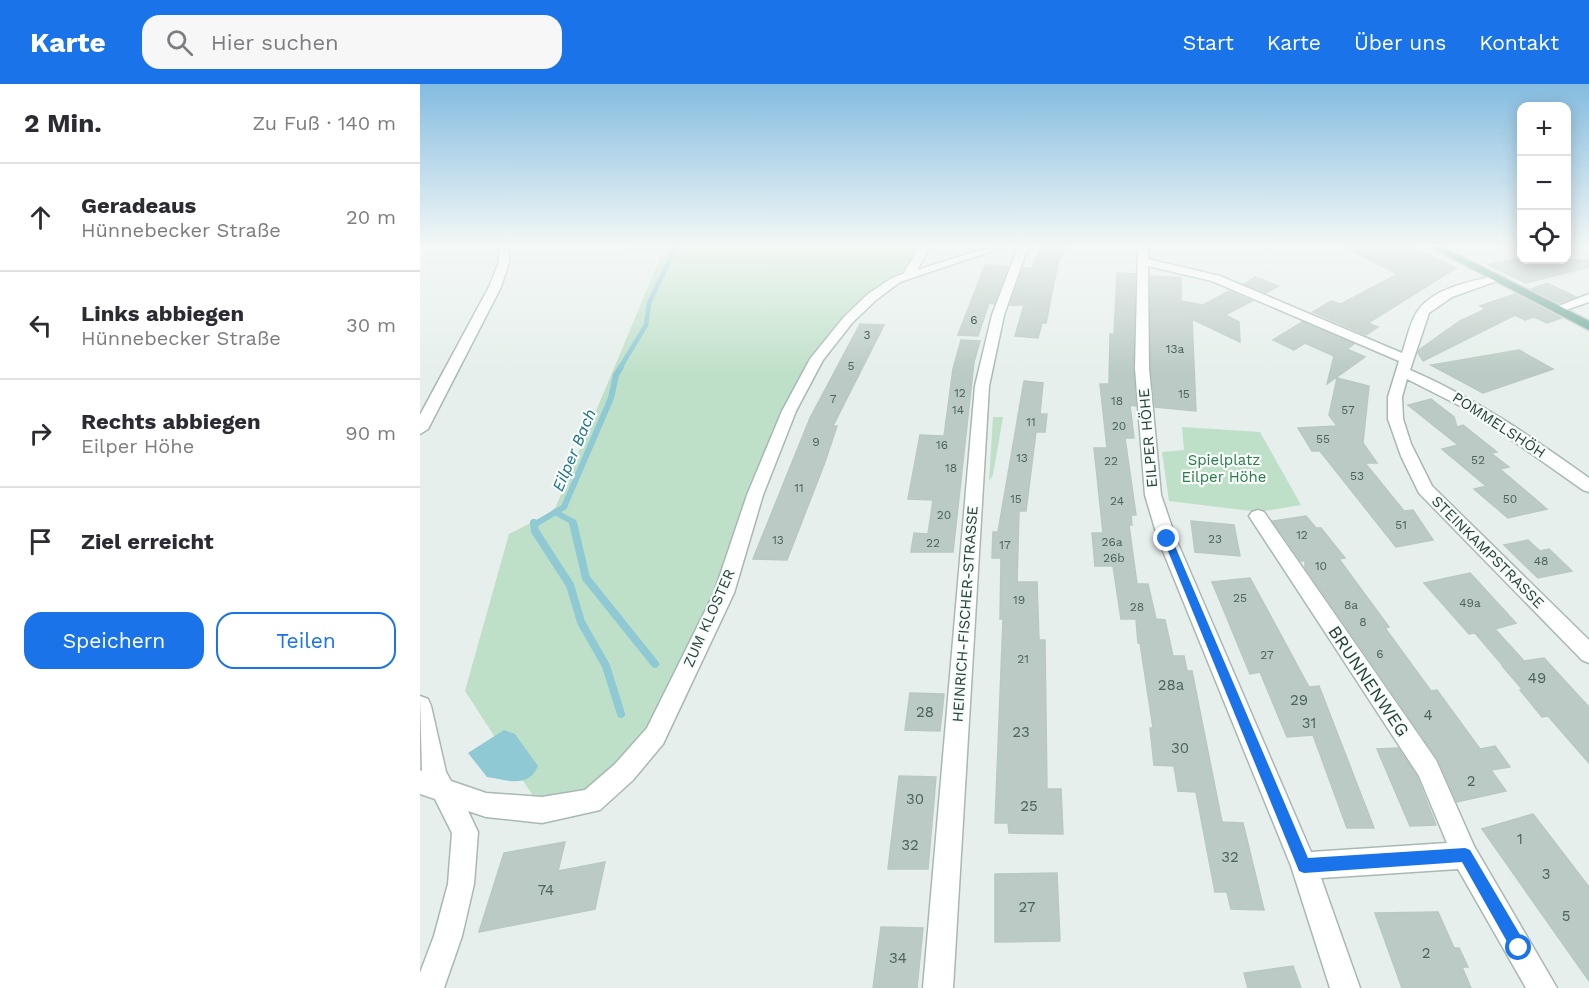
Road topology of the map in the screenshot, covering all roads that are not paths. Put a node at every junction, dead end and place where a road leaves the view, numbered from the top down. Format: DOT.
graph roads {
  1 [pos="494,289"];
  2 [pos="883,289"];
  3 [pos="1005,289"];
  4 [pos="1143,289"];
  5 [pos="1240,289"];
  6 [pos="1463,289"];
  7 [pos="1520,289"];
  8 [pos="1589,298"];
  9 [pos="1557,309"];
  10 [pos="1589,326"];
  11 [pos="1406,366"];
  12 [pos="420,429"];
  13 [pos="1589,486"];
  14 [pos="1258,516"];
  15 [pos="1589,654"];
  16 [pos="420,706"];
  17 [pos="432,786"];
  18 [pos="1465,855"];
  19 [pos="1304,866"];
  20 [pos="429,988"];
  21 [pos="938,988"];
  22 [pos="1345,988"];
  23 [pos="1542,988"];
  1 -- 12 [label="street"];
  2 -- 17 [label="street, ZUM KLOSTER"];
  3 -- 21 [label="street, HEINRICH-FISCHER-STRASSE"];
  4 -- 19 [label="street, EILPER HÖHE"];
  5 -- 11 [label="street, POMMELSHÖH"];
  6 -- 11 [label="street, STEINKAMPSTRASSE"];
  7 -- 9 [label="main road"];
  8 -- 9 [label="street"];
  9 -- 10 [label="main road"];
  11 -- 13 [label="street, POMMELSHÖH"];
  11 -- 15 [label="street, STEINKAMPSTRASSE"];
  14 -- 18 [label="street, BRUNNENWEG"];
  16 -- 17 [label="street"];
  17 -- 20 [label="street"];
  18 -- 19 [label="street"];
  18 -- 23 [label="street, BRUNNENWEG"];
  19 -- 22 [label="street, EILPER HÖHE"];
}
